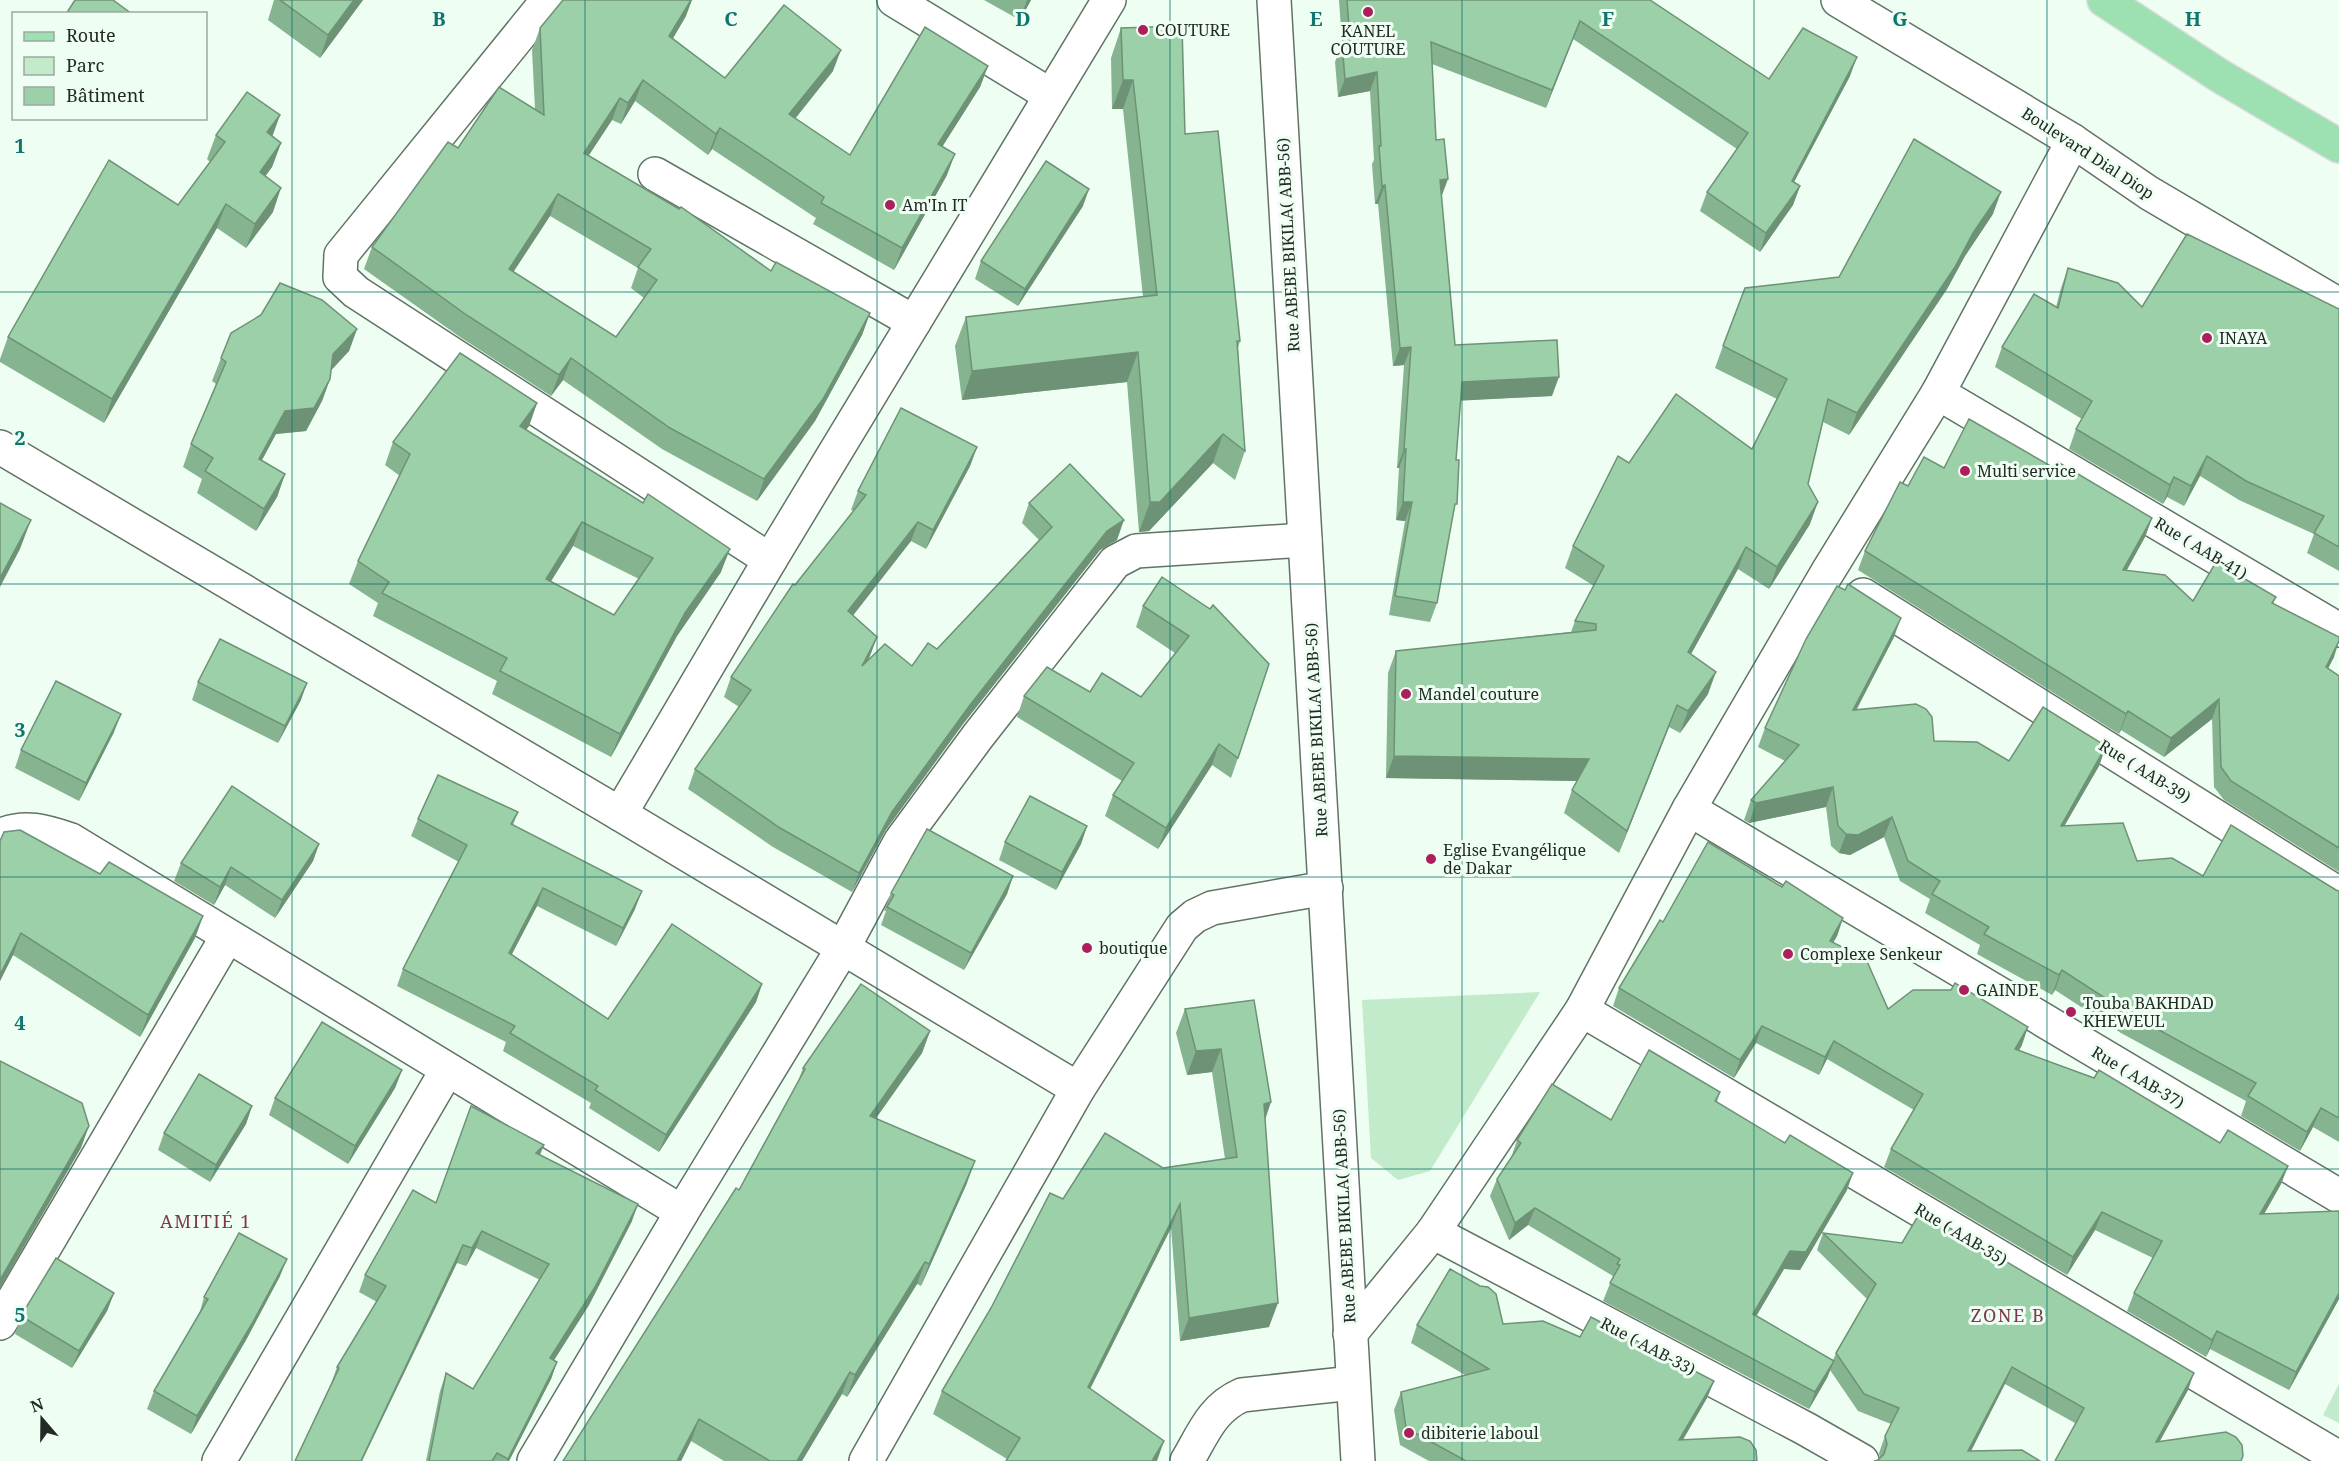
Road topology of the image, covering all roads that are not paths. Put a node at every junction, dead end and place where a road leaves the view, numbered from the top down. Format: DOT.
graph roads {
  1 [pos="548,0"];
  2 [pos="894,0"];
  3 [pos="1109,0"];
  4 [pos="1274,0"];
  5 [pos="1838,0"];
  6 [pos="2119,4"];
  7 [pos="1050,95"];
  8 [pos="2073,141"];
  9 [pos="2339,146"];
  10 [pos="655,174"];
  11 [pos="2339,305"];
  12 [pos="914,322"];
  13 [pos="1938,393"];
  14 [pos="0,447"];
  15 [pos="1305,540"];
  16 [pos="770,560"];
  17 [pos="1827,573"];
  18 [pos="2339,630"];
  19 [pos="1689,809"];
  20 [pos="620,814"];
  21 [pos="0,836"];
  22 [pos="1326,888"];
  23 [pos="2339,894"];
  24 [pos="227,937"];
  25 [pos="843,948"];
  26 [pos="1582,1010"];
  27 [pos="447,1070"];
  28 [pos="1078,1089"];
  29 [pos="2339,1196"];
  30 [pos="682,1212"];
  31 [pos="1433,1232"];
  32 [pos="0,1323"];
  33 [pos="1350,1334"];
  34 [pos="1353,1383"];
  35 [pos="2339,1458"];
  36 [pos="219,1461"];
  37 [pos="534,1461"];
  38 [pos="866,1461"];
  39 [pos="1187,1461"];
  40 [pos="1358,1461"];
  41 [pos="1862,1461"];
  1 -- 16 [label="street"];
  2 -- 7 [label="street"];
  3 -- 7 [label="street"];
  4 -- 15 [label="street, Rue ABEBE BIKILA( ABB-56)"];
  5 -- 8 [label="street, Boulevard Dial Diop"];
  6 -- 9 [label="main road"];
  7 -- 12 [label="street"];
  8 -- 11 [label="street, Boulevard Dial Diop"];
  8 -- 13 [label="street"];
  10 -- 12 [label="street"];
  12 -- 16 [label="street"];
  13 -- 17 [label="street"];
  13 -- 18 [label="street, Rue ( AAB-41)"];
  14 -- 20 [label="street"];
  15 -- 22 [label="street, Rue ABEBE BIKILA( ABB-56)"];
  15 -- 25 [label="street"];
  16 -- 20 [label="street"];
  17 -- 19 [label="street"];
  17 -- 23 [label="street, Rue ( AAB-39)"];
  19 -- 26 [label="street"];
  19 -- 29 [label="street, Rue ( AAB-37)"];
  20 -- 25 [label="street"];
  21 -- 24 [label="street"];
  22 -- 28 [label="street"];
  22 -- 33 [label="street, Rue ABEBE BIKILA( ABB-56)"];
  24 -- 27 [label="street"];
  24 -- 32 [label="street"];
  25 -- 28 [label="street"];
  25 -- 30 [label="street"];
  26 -- 31 [label="street"];
  26 -- 35 [label="street, Rue ( AAB-35)"];
  27 -- 30 [label="street"];
  27 -- 36 [label="street"];
  28 -- 38 [label="street"];
  30 -- 37 [label="street"];
  31 -- 33 [label="street"];
  31 -- 41 [label="street, Rue ( AAB-33)"];
  33 -- 34 [label="street, Rue ABEBE BIKILA( ABB-56)"];
  34 -- 39 [label="street"];
  34 -- 40 [label="street, Rue ABEBE BIKILA( ABB-56)"];
}
